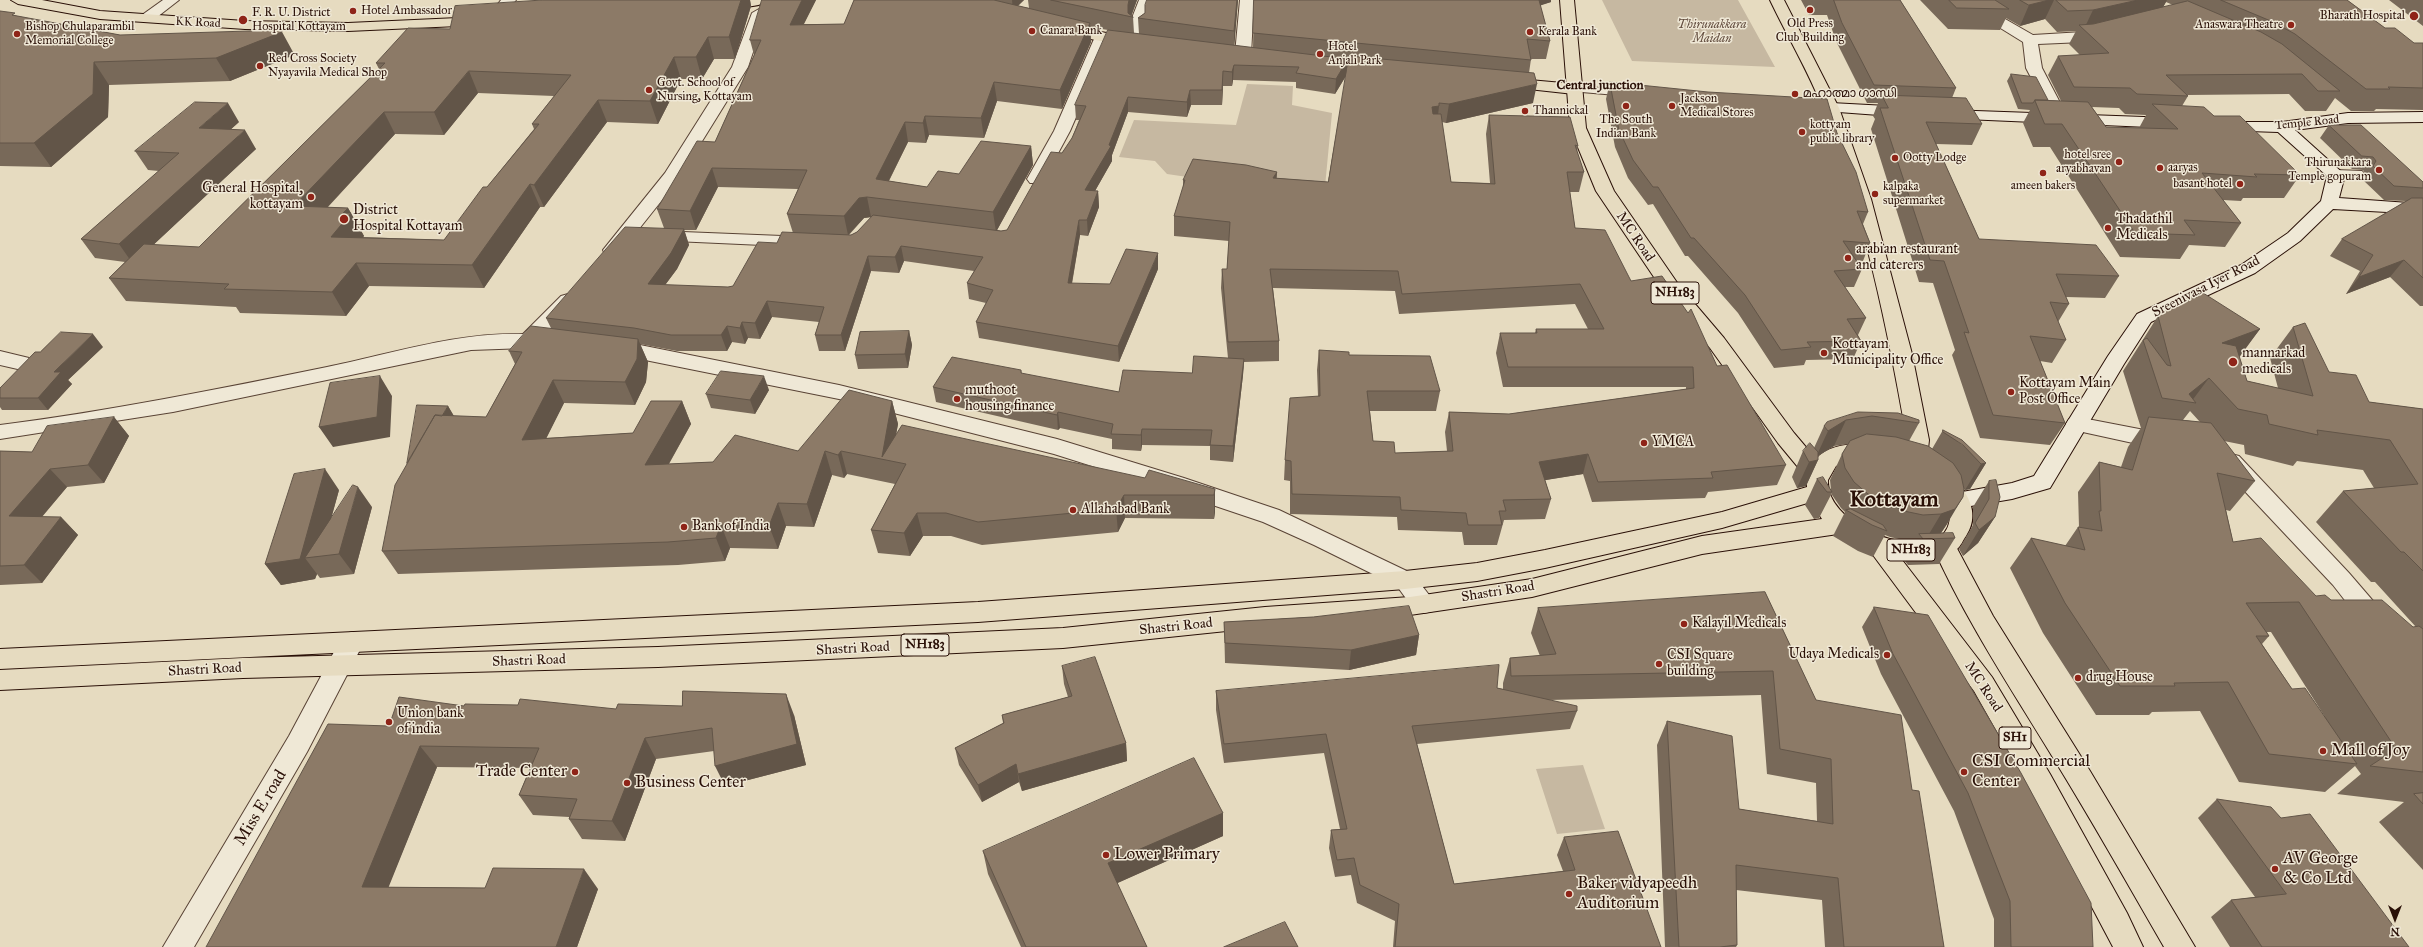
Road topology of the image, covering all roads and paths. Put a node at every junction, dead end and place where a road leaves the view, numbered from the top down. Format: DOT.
graph roads {
  1 [pos="18,0"];
  2 [pos="172,0"];
  3 [pos="509,0"];
  4 [pos="762,0"];
  5 [pos="1146,0"];
  6 [pos="1247,0"];
  7 [pos="1567,0"];
  8 [pos="1777,0"];
  9 [pos="1962,0"];
  10 [pos="709,4"];
  11 [pos="147,18"];
  12 [pos="517,18"];
  13 [pos="493,20"];
  14 [pos="1049,26"];
  15 [pos="2119,29"];
  16 [pos="1137,32"];
  17 [pos="1102,38"];
  18 [pos="2030,40"];
  19 [pos="1150,45"];
  20 [pos="1227,53"];
  21 [pos="1250,55"];
  22 [pos="1496,82"];
  23 [pos="1574,89"];
  24 [pos="1636,94"];
  25 [pos="2330,104"];
  26 [pos="1823,108"];
  27 [pos="2423,117"];
  28 [pos="2060,118"];
  29 [pos="2348,118"];
  30 [pos="2282,127"];
  31 [pos="2336,175"];
  32 [pos="2356,175"];
  33 [pos="1029,192"];
  34 [pos="2328,203"];
  35 [pos="2423,209"];
  36 [pos="624,235"];
  37 [pos="822,242"];
  38 [pos="602,262"];
  39 [pos="577,291"];
  40 [pos="528,340"];
  41 [pos="568,344"];
  42 [pos="592,347"];
  43 [pos="0,358"];
  44 [pos="22,362"];
  45 [pos="2077,424"];
  46 [pos="0,432"];
  47 [pos="2186,445"];
  48 [pos="2214,452"];
  49 [pos="1916,462"];
  50 [pos="1817,484"];
  51 [pos="1958,500"];
  52 [pos="1840,524"];
  53 [pos="1878,545"];
  54 [pos="1944,545"];
  55 [pos="1405,580"];
  56 [pos="1424,604"];
  57 [pos="2390,639"];
  58 [pos="352,642"];
  59 [pos="0,659"];
  60 [pos="340,666"];
  61 [pos="0,680"];
  62 [pos="178,947"];
  63 [pos="2128,947"];
  64 [pos="2180,947"];
  1 -- 11 [label="main road, KK Road"];
  2 -- 11 [label="street"];
  3 -- 13 [label="street"];
  4 -- 10 [label="main road"];
  4 -- 36 [label="street"];
  5 -- 16 [label="street"];
  6 -- 21 [label="street"];
  7 -- 23 [label="main road, MC Road / NH183"];
  8 -- 26 [label="main road"];
  9 -- 18 [label="street"];
  11 -- 13 [label="main road, KK Road"];
  12 -- 13 [label="main road, KK Road"];
  14 -- 19 [label="main road"];
  15 -- 18 [label="street"];
  17 -- 33 [label="street"];
  18 -- 28 [label="street"];
  20 -- 21 [label="main road"];
  22 -- 23 [label="main road"];
  23 -- 24 [label="street"];
  23 -- 50 [label="main road, MC Road / NH183"];
  25 -- 29 [label="street"];
  26 -- 28 [label="street, Temple Road"];
  26 -- 49 [label="main road"];
  27 -- 29 [label="street, Temple Road"];
  28 -- 30 [label="street, Temple Road"];
  29 -- 30 [label="street, Temple Road"];
  30 -- 31 [label="street"];
  31 -- 32 [label="street"];
  31 -- 34 [label="street, Sreenivasa Iyer Road"];
  34 -- 35 [label="street"];
  34 -- 45 [label="street, Sreenivasa Iyer Road"];
  36 -- 37 [label="street"];
  36 -- 38 [label="street"];
  39 -- 40 [label="street"];
  40 -- 41 [label="street"];
  40 -- 46 [label="street"];
  42 -- 55 [label="street"];
  43 -- 44 [label="street"];
  45 -- 47 [label="street"];
  45 -- 51 [label="street, Sreenivasa Iyer Road"];
  48 -- 57 [label="street"];
  49 -- 50 [label="main road, NH183"];
  49 -- 51 [label="main road, NH183"];
  50 -- 52 [label="main road, NH183"];
  50 -- 55 [label="main road, Shastri Road / NH183"];
  51 -- 54 [label="main road, NH183"];
  52 -- 53 [label="main road, NH183"];
  52 -- 56 [label="main road, Shastri Road / NH183"];
  53 -- 54 [label="main road, NH183"];
  53 -- 63 [label="main road, MC Road / SH1"];
  54 -- 64 [label="main road, SH1"];
  55 -- 56 [label="street"];
  55 -- 58 [label="main road, Shastri Road / NH183"];
  56 -- 60 [label="main road, Shastri Road / NH183"];
  58 -- 59 [label="main road, Shastri Road / NH183"];
  58 -- 60 [label="street, Miss E road"];
  60 -- 61 [label="main road, Shastri Road / NH183"];
  60 -- 62 [label="street, Miss E road"];
}
